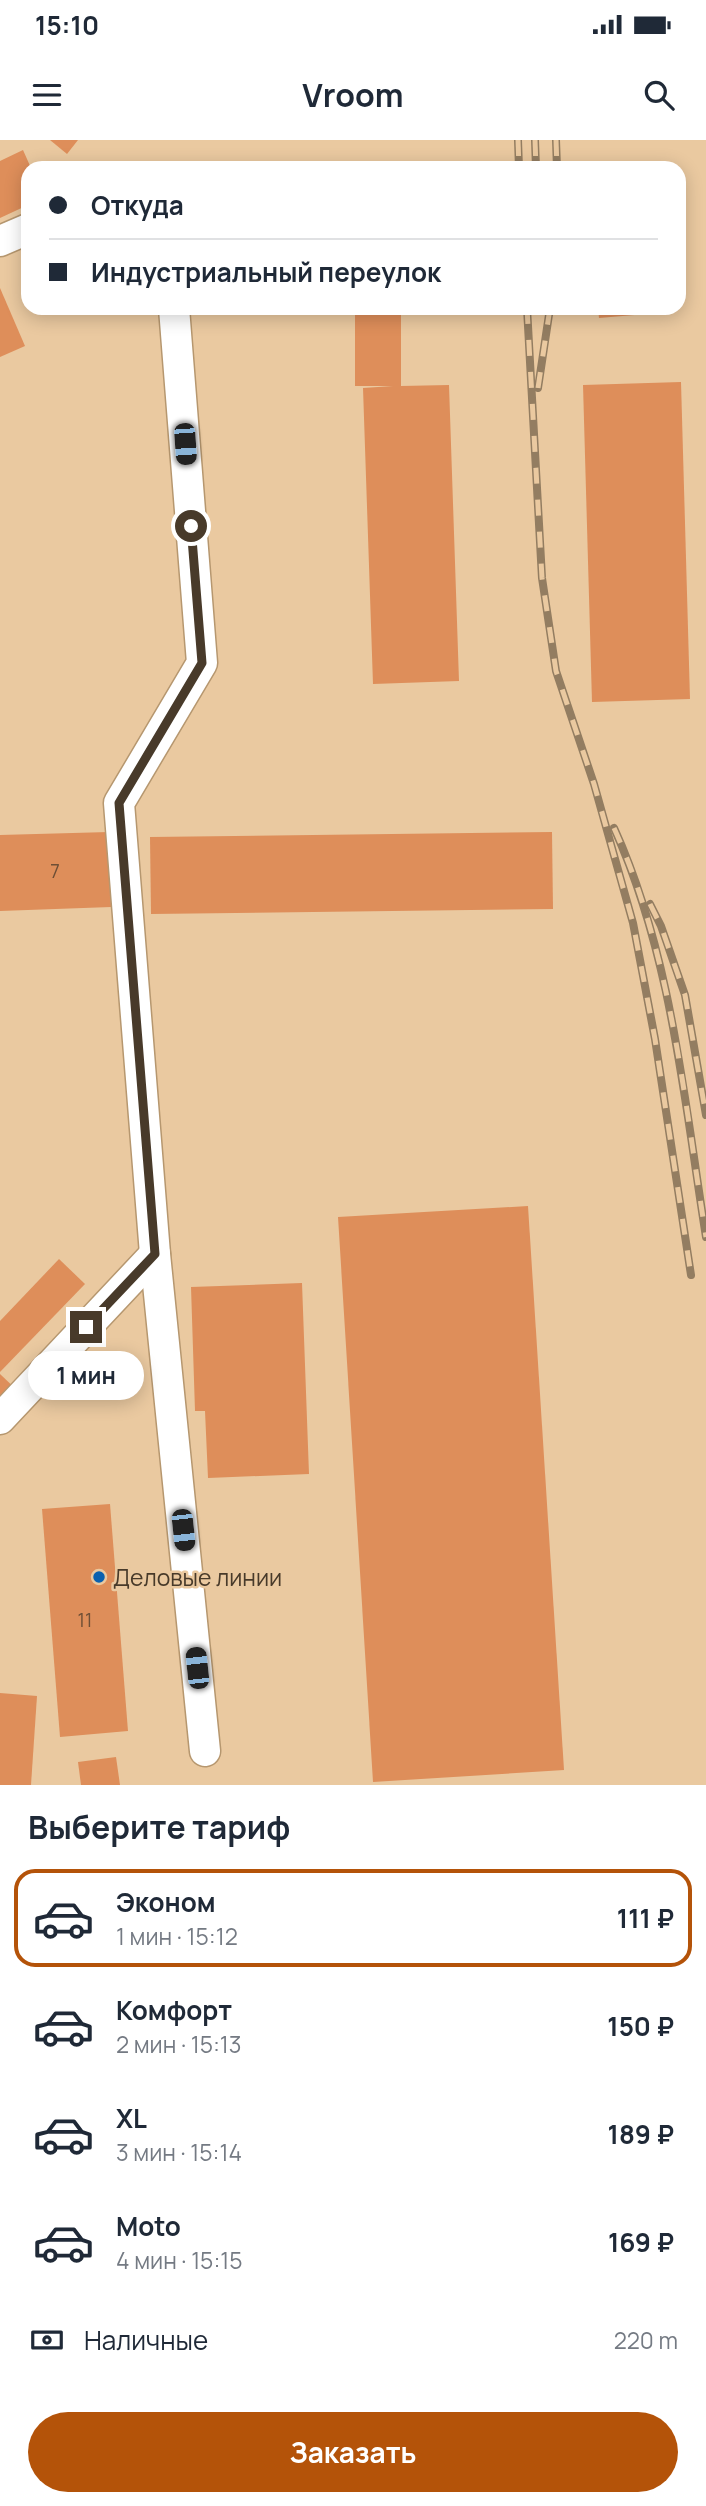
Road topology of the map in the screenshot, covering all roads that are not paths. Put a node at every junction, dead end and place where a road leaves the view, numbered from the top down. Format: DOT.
graph roads {
  1 [pos="21,232"];
  2 [pos="0,241"];
  3 [pos="175,315"];
  4 [pos="155,1254"];
  5 [pos="0,1419"];
  6 [pos="205,1751"];
  1 -- 2 [label="street"];
  3 -- 4 [label="street"];
  4 -- 5 [label="street"];
  4 -- 6 [label="street"];
}
